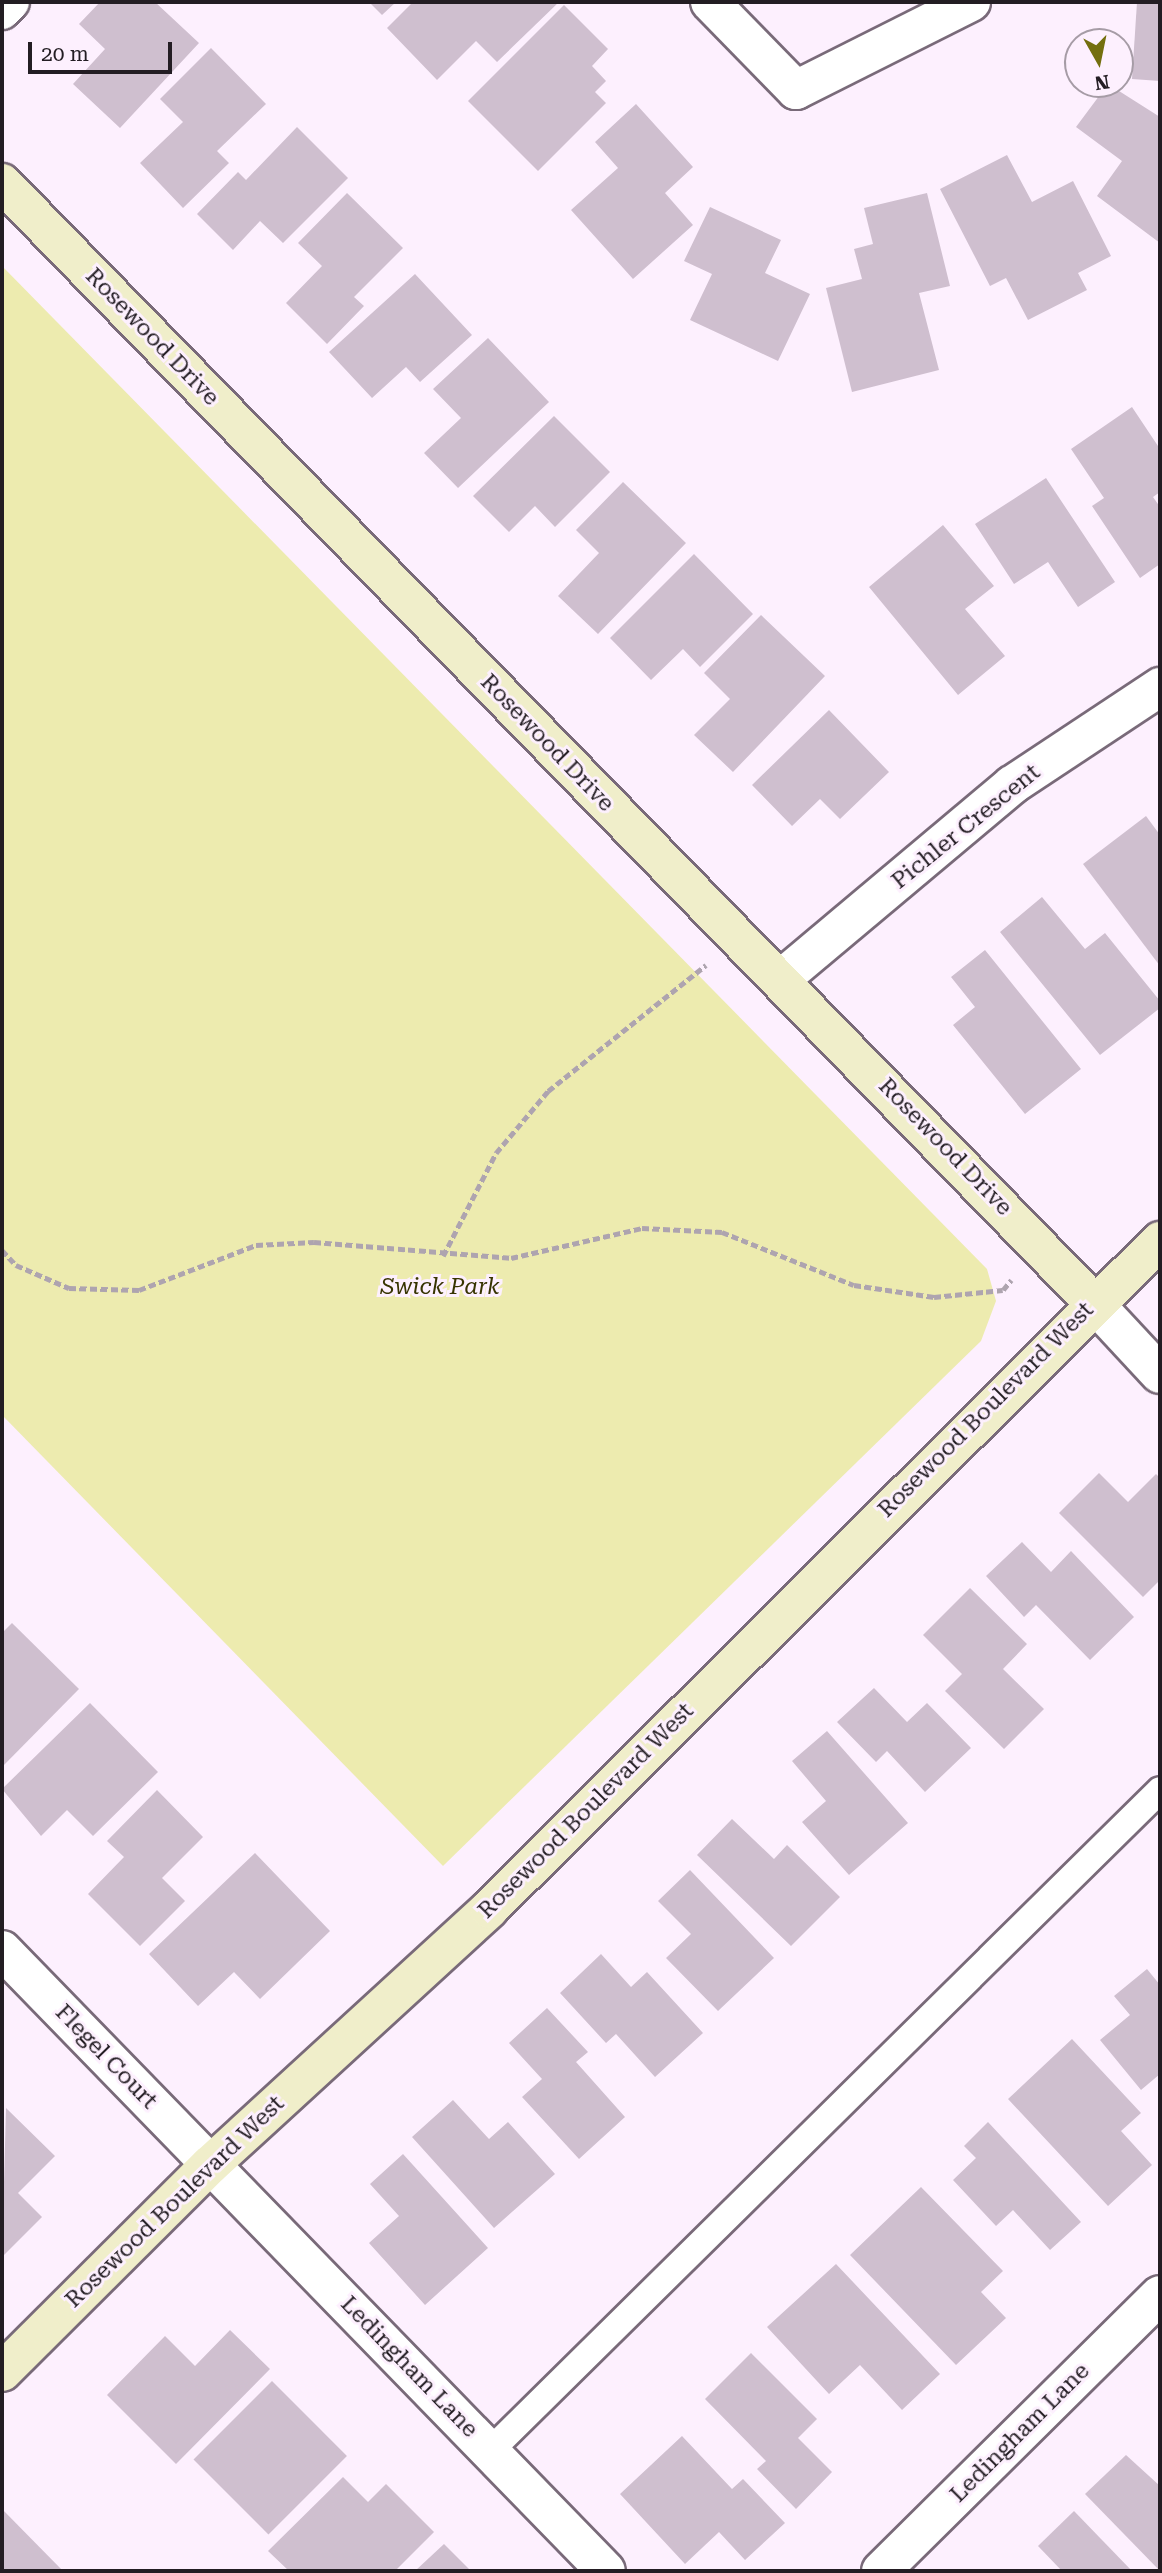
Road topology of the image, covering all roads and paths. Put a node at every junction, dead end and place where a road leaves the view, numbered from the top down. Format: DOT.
graph roads {
  1 [pos="10,2"];
  2 [pos="710,2"];
  3 [pos="971,2"];
  4 [pos="2,10"];
  5 [pos="2,183"];
  6 [pos="1160,687"];
  7 [pos="736,936"];
  8 [pos="781,979"];
  9 [pos="1160,1241"];
  10 [pos="1042,1246"];
  11 [pos="2,1250"];
  12 [pos="443,1255"];
  13 [pos="1093,1302"];
  14 [pos="1160,1374"];
  15 [pos="1160,1790"];
  16 [pos="2,1950"];
  17 [pos="210,2165"];
  18 [pos="1160,2295"];
  19 [pos="2,2372"];
  20 [pos="491,2451"];
  21 [pos="606,2571"];
  22 [pos="881,2571"];
  1 -- 4 [label="street"];
  2 -- 3 [label="street"];
  5 -- 7 [label="street, Rosewood Drive"];
  6 -- 8 [label="street, Pichler Crescent"];
  7 -- 8 [label="street, Rosewood Drive"];
  7 -- 12 [label="path"];
  8 -- 10 [label="street, Rosewood Drive"];
  9 -- 13 [label="street, Rosewood Boulevard West"];
  10 -- 12 [label="path"];
  10 -- 13 [label="street, Rosewood Drive"];
  11 -- 12 [label="path"];
  13 -- 14 [label="street"];
  13 -- 17 [label="street, Rosewood Boulevard West"];
  15 -- 20 [label="lane"];
  16 -- 17 [label="street, Flegel Court"];
  17 -- 19 [label="street, Rosewood Boulevard West"];
  17 -- 20 [label="street, Ledingham Lane"];
  18 -- 22 [label="street, Ledingham Lane"];
  20 -- 21 [label="street, Ledingham Lane"];
}
